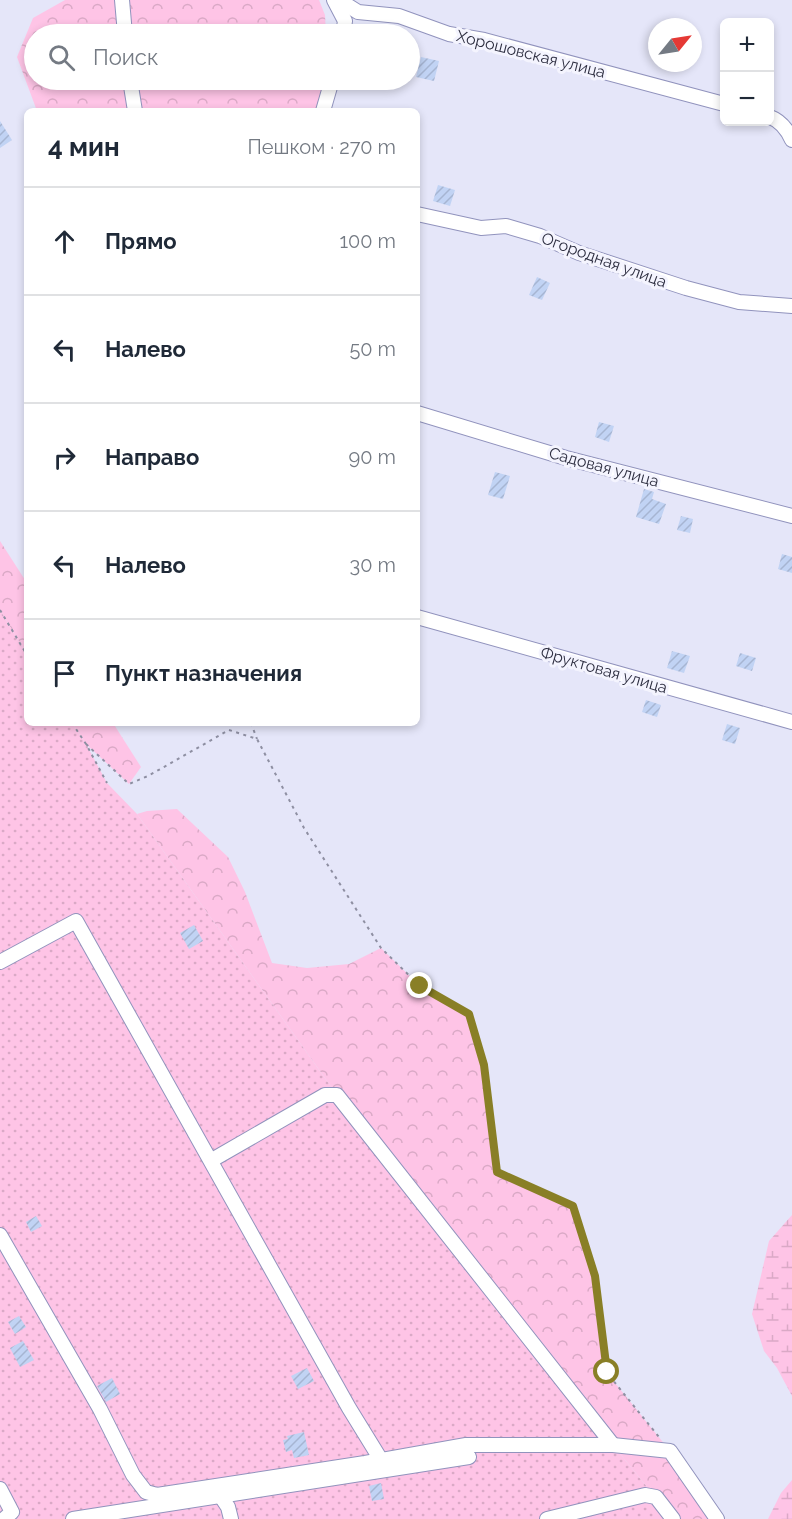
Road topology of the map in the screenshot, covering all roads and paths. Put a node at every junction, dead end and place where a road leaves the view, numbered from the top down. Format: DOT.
graph roads {
  1 [pos="122,0"];
  2 [pos="334,0"];
  3 [pos="339,0"];
  4 [pos="125,24"];
  5 [pos="345,24"];
  6 [pos="132,90"];
  7 [pos="329,90"];
  8 [pos="720,104"];
  9 [pos="135,108"];
  10 [pos="324,108"];
  11 [pos="774,119"];
  12 [pos="792,140"];
  13 [pos="420,215"];
  14 [pos="792,306"];
  15 [pos="420,414"];
  16 [pos="792,516"];
  17 [pos="0,610"];
  18 [pos="420,618"];
  19 [pos="24,650"];
  20 [pos="792,722"];
  21 [pos="74,726"];
  22 [pos="252,726"];
  23 [pos="257,739"];
  24 [pos="86,744"];
  25 [pos="107,783"];
  26 [pos="0,962"];
  27 [pos="212,1160"];
  28 [pos="0,1235"];
  29 [pos="613,1445"];
  30 [pos="670,1451"];
  31 [pos="469,1457"];
  32 [pos="381,1460"];
  33 [pos="0,1490"];
  34 [pos="220,1495"];
  35 [pos="4,1519"];
  36 [pos="73,1519"];
  37 [pos="231,1519"];
  38 [pos="547,1519"];
  39 [pos="673,1519"];
  40 [pos="717,1519"];
  1 -- 4 [label="street"];
  2 -- 5 [label="street"];
  3 -- 8 [label="street, Хорошовская улица"];
  6 -- 9 [label="street"];
  7 -- 10 [label="street"];
  11 -- 12 [label="street"];
  13 -- 14 [label="street, Огородная улица"];
  15 -- 16 [label="street, Садовая улица"];
  17 -- 19 [label="path"];
  18 -- 20 [label="street, Фруктовая улица"];
  21 -- 24 [label="path"];
  22 -- 23 [label="path"];
  23 -- 24 [label="path"];
  23 -- 30 [label="path"];
  24 -- 25 [label="path"];
  26 -- 27 [label="street"];
  27 -- 29 [label="street"];
  27 -- 32 [label="street"];
  28 -- 32 [label="street"];
  29 -- 30 [label="street"];
  29 -- 32 [label="street"];
  30 -- 40 [label="street"];
  31 -- 34 [label="street"];
  33 -- 35 [label="street"];
  34 -- 36 [label="street"];
  34 -- 37 [label="street"];
  38 -- 39 [label="street"];
}
